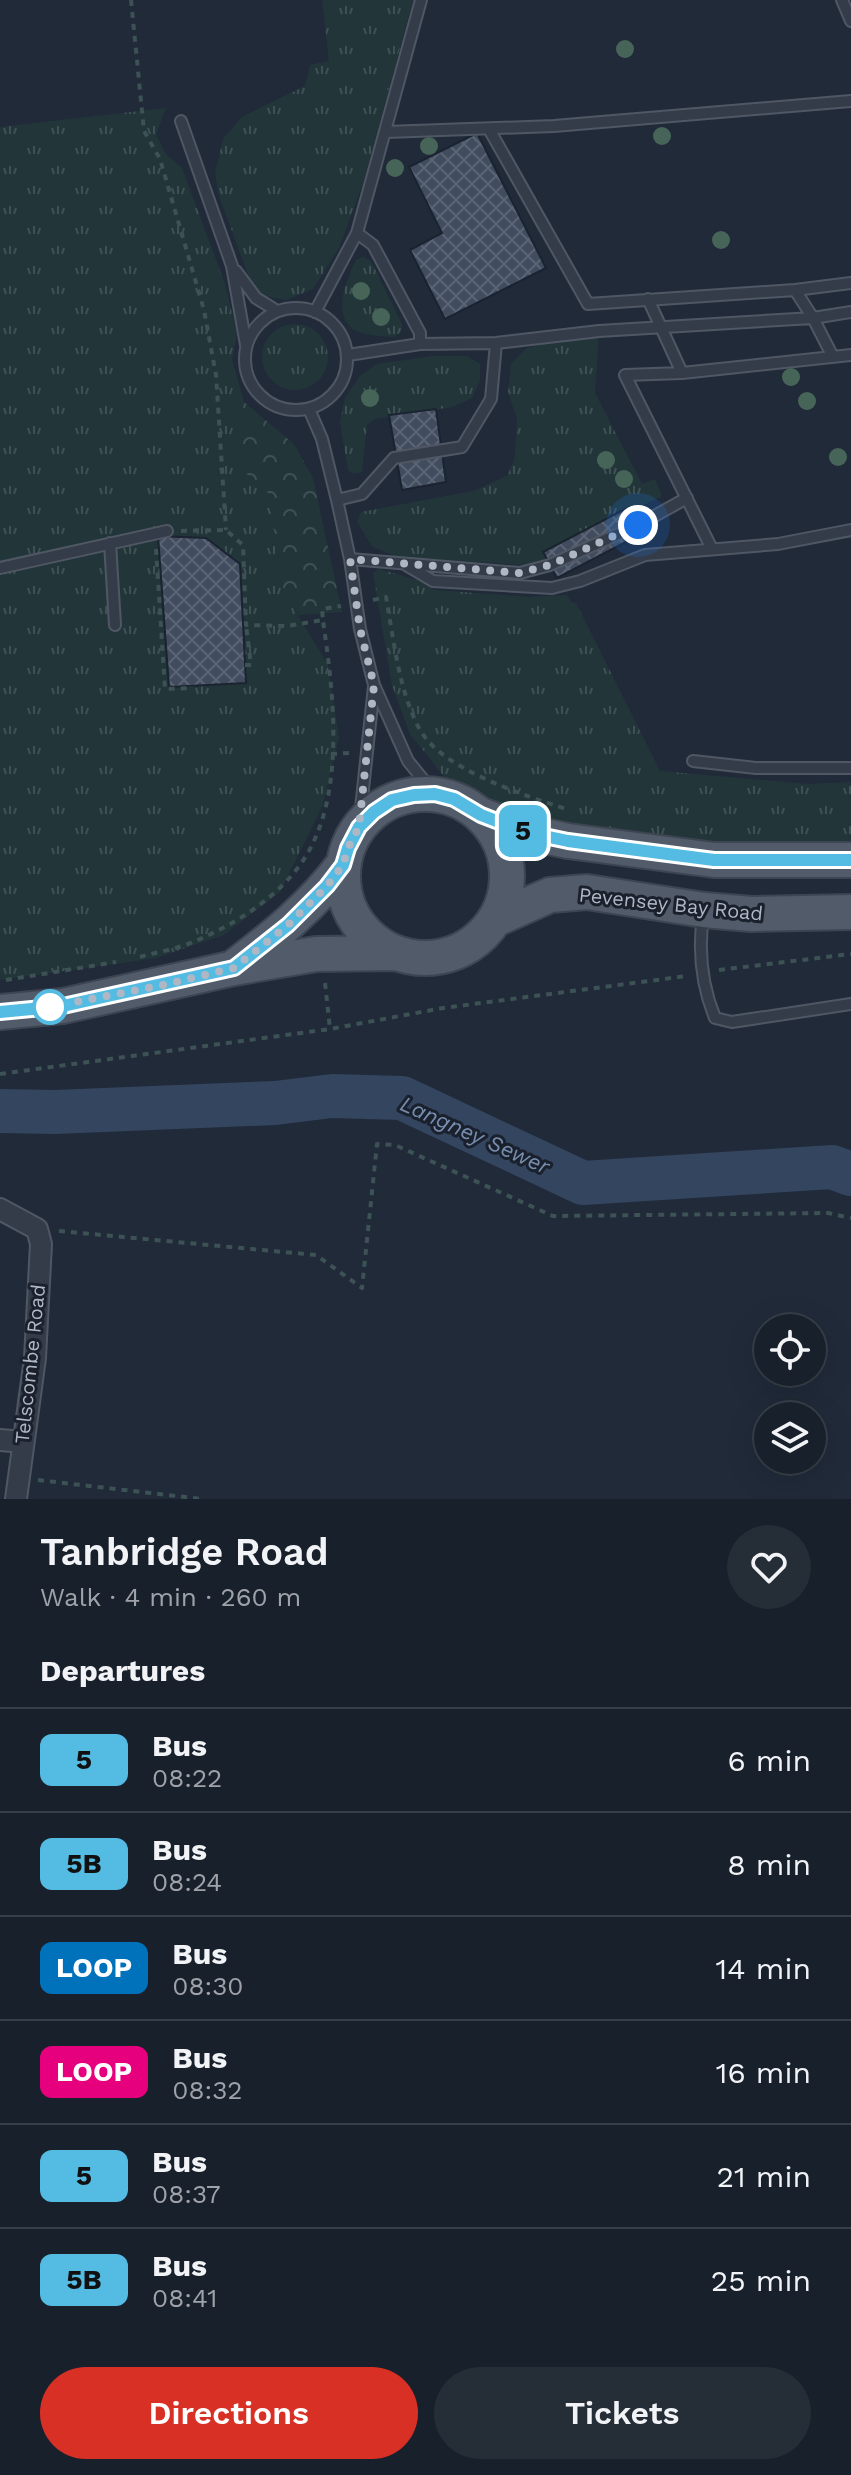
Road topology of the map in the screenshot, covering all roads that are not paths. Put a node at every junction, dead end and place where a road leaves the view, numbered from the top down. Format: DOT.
graph roads {
  1 [pos="421,0"];
  2 [pos="842,0"];
  3 [pos="851,21"];
  4 [pos="851,101"];
  5 [pos="181,121"];
  6 [pos="489,129"];
  7 [pos="386,132"];
  8 [pos="357,233"];
  9 [pos="232,266"];
  10 [pos="851,283"];
  11 [pos="795,290"];
  12 [pos="648,299"];
  13 [pos="277,311"];
  14 [pos="315,312"];
  15 [pos="851,312"];
  16 [pos="813,318"];
  17 [pos="661,326"];
  18 [pos="496,343"];
  19 [pos="420,344"];
  20 [pos="246,345"];
  21 [pos="348,355"];
  22 [pos="851,355"];
  23 [pos="833,357"];
  24 [pos="682,373"];
  25 [pos="309,409"];
  26 [pos="687,498"];
  27 [pos="337,500"];
  28 [pos="851,530"];
  29 [pos="161,532"];
  30 [pos="110,543"];
  31 [pos="712,549"];
  32 [pos="350,559"];
  33 [pos="406,565"];
  34 [pos="0,568"];
  35 [pos="115,625"];
  36 [pos="374,685"];
  37 [pos="693,761"];
  38 [pos="851,768"];
  39 [pos="435,794"];
  40 [pos="481,815"];
  41 [pos="359,827"];
  42 [pos="851,860"];
  43 [pos="343,865"];
  44 [pos="704,910"];
  45 [pos="851,912"];
  46 [pos="496,919"];
  47 [pos="397,953"];
  48 [pos="234,968"];
  49 [pos="851,1004"];
  50 [pos="0,1012"];
  51 [pos="0,1209"];
  52 [pos="0,1440"];
  53 [pos="23,1442"];
  54 [pos="16,1499"];
  1 -- 7 [label="lane"];
  2 -- 3 [label="lane"];
  4 -- 6 [label="lane"];
  5 -- 9 [label="lane"];
  6 -- 7 [label="lane"];
  6 -- 12 [label="lane"];
  7 -- 8 [label="lane"];
  8 -- 14 [label="lane"];
  8 -- 19 [label="lane"];
  9 -- 13 [label="lane"];
  9 -- 20 [label="lane"];
  10 -- 11 [label="lane"];
  11 -- 12 [label="lane"];
  11 -- 16 [label="lane"];
  12 -- 17 [label="lane"];
  13 -- 14 [label="lane"];
  13 -- 20 [label="lane"];
  14 -- 21 [label="lane"];
  15 -- 16 [label="lane"];
  16 -- 17 [label="lane"];
  16 -- 23 [label="lane"];
  17 -- 18 [label="lane"];
  17 -- 24 [label="lane"];
  18 -- 19 [label="lane"];
  18 -- 27 [label="lane"];
  19 -- 21 [label="lane"];
  20 -- 25 [label="lane"];
  21 -- 25 [label="lane"];
  22 -- 23 [label="lane"];
  23 -- 24 [label="lane"];
  24 -- 26 [label="lane"];
  25 -- 27 [label="lane"];
  26 -- 31 [label="lane"];
  26 -- 33 [label="lane"];
  27 -- 32 [label="lane"];
  28 -- 31 [label="lane"];
  29 -- 30 [label="lane"];
  30 -- 34 [label="lane"];
  30 -- 35 [label="lane"];
  31 -- 33 [label="lane"];
  32 -- 33 [label="lane"];
  32 -- 36 [label="lane"];
  36 -- 39 [label="lane"];
  36 -- 41 [label="lane"];
  37 -- 38 [label="lane"];
  39 -- 40 [label="main road"];
  39 -- 41 [label="main road"];
  40 -- 42 [label="main road"];
  40 -- 46 [label="main road"];
  41 -- 43 [label="main road"];
  43 -- 47 [label="main road"];
  43 -- 48 [label="main road"];
  44 -- 45 [label="main road, Pevensey Bay Road"];
  44 -- 46 [label="main road, Pevensey Bay Road"];
  44 -- 49 [label="lane"];
  46 -- 47 [label="main road"];
  47 -- 48 [label="main road"];
  48 -- 50 [label="main road"];
  51 -- 53 [label="street, Telscombe Road"];
  52 -- 53 [label="street"];
  53 -- 54 [label="street, Telscombe Road"];
}
